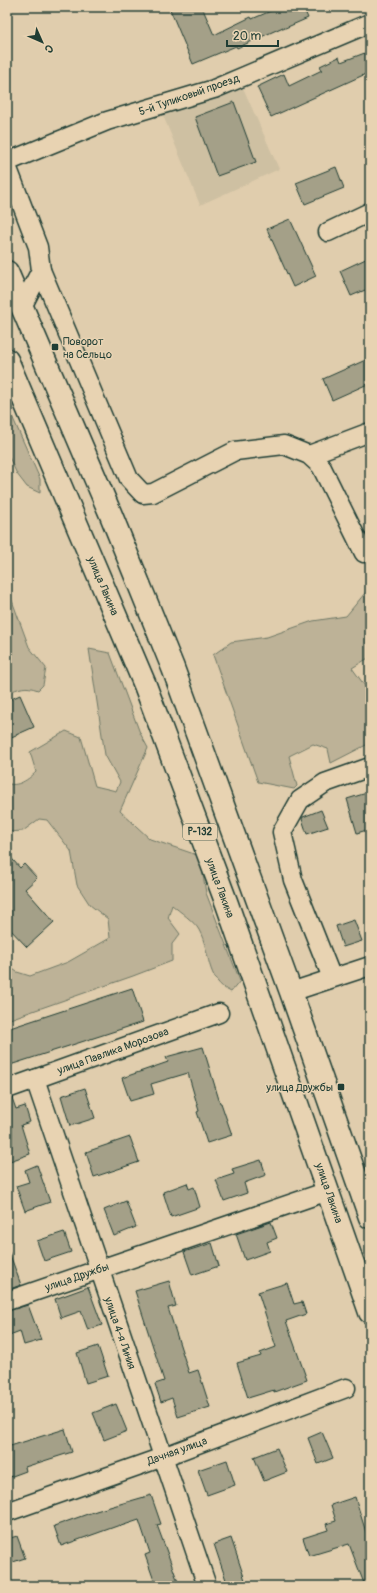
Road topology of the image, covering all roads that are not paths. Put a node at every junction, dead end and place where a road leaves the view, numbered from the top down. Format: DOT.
graph roads {
  1 [pos="370,23"];
  2 [pos="7,162"];
  3 [pos="7,166"];
  4 [pos="370,212"];
  5 [pos="328,232"];
  6 [pos="42,270"];
  7 [pos="7,272"];
  8 [pos="22,307"];
  9 [pos="7,360"];
  10 [pos="370,432"];
  11 [pos="309,455"];
  12 [pos="364,553"];
  13 [pos="370,768"];
  14 [pos="370,966"];
  15 [pos="332,978"];
  16 [pos="291,992"];
  17 [pos="219,1013"];
  18 [pos="35,1079"];
  19 [pos="7,1089"];
  20 [pos="363,1177"];
  21 [pos="328,1191"];
  22 [pos="370,1217"];
  23 [pos="99,1270"];
  24 [pos="7,1301"];
  25 [pos="370,1312"];
  26 [pos="346,1388"];
  27 [pos="163,1457"];
  28 [pos="7,1512"];
  29 [pos="207,1586"];
  1 -- 2 [label="street, 5-й Тупиковый проезд"];
  3 -- 6 [label="street"];
  4 -- 5 [label="street"];
  6 -- 8 [label="street"];
  6 -- 11 [label="street"];
  7 -- 8 [label="highway, Р-132"];
  8 -- 16 [label="highway, Р-132"];
  9 -- 21 [label="highway, улица Лакина / Р-132"];
  10 -- 11 [label="street"];
  11 -- 12 [label="street"];
  13 -- 15 [label="street"];
  14 -- 15 [label="street"];
  15 -- 16 [label="street"];
  16 -- 20 [label="highway, Р-132"];
  17 -- 18 [label="street, улица Павлика Морозова"];
  18 -- 19 [label="street, улица Павлика Морозова"];
  18 -- 23 [label="street, улица 4-я Линия"];
  20 -- 22 [label="highway, Р-132"];
  21 -- 23 [label="street, улица Дружбы"];
  21 -- 25 [label="highway, улица Лакина / Р-132"];
  23 -- 24 [label="street, улица Дружбы"];
  23 -- 27 [label="street, улица 4-я Линия"];
  26 -- 27 [label="street, Дачная улица"];
  27 -- 28 [label="street, Дачная улица"];
  27 -- 29 [label="street, улица 4-я Линия"];
}
